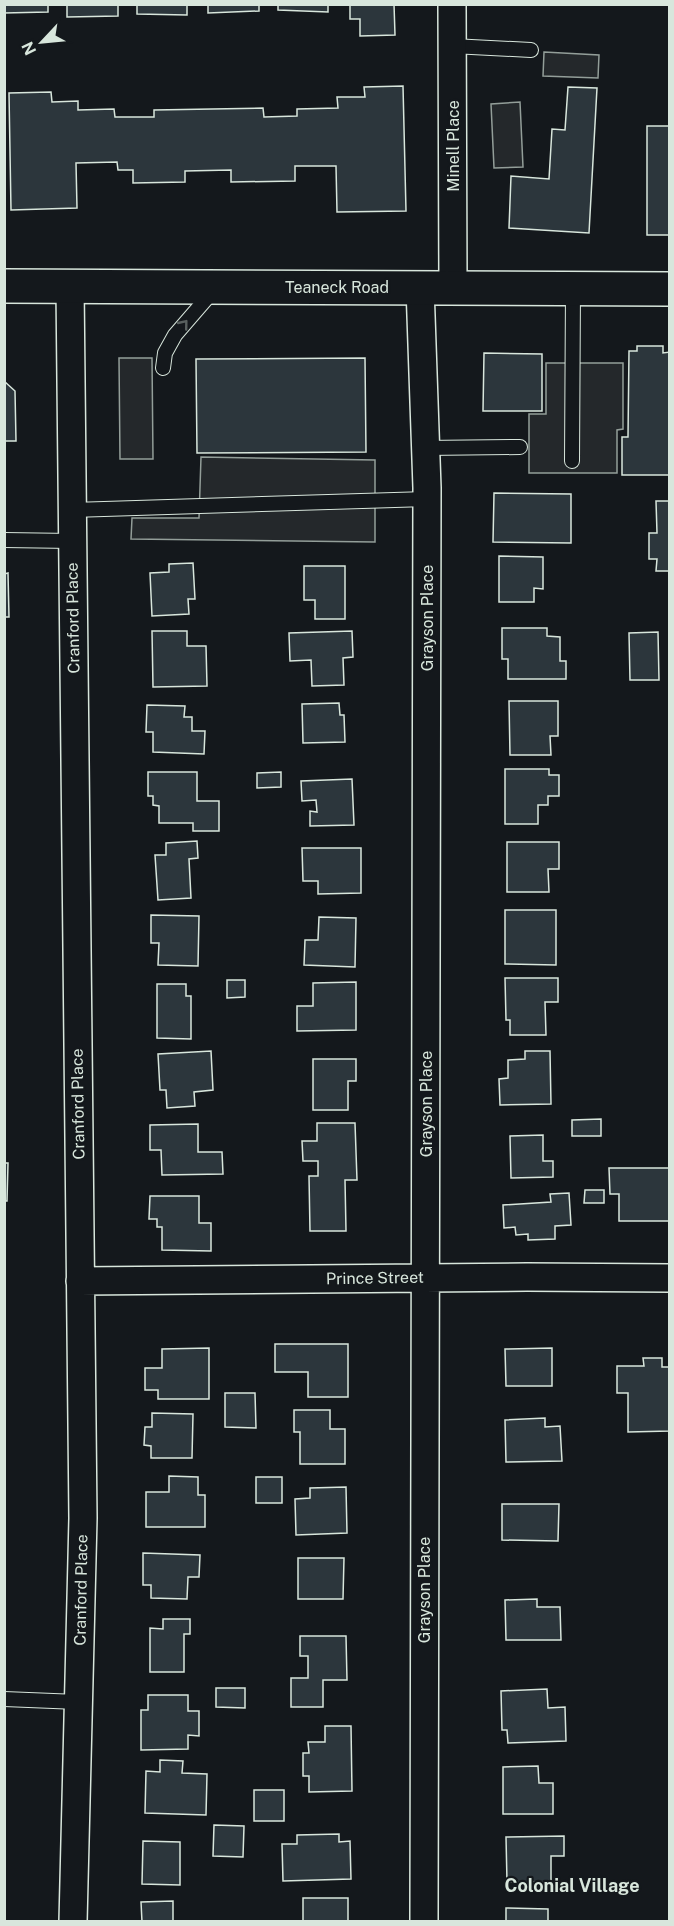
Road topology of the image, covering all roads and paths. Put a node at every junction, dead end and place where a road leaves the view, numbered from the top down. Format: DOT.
graph roads {
  1 [pos="452,4"];
  2 [pos="452,46"];
  3 [pos="531,50"];
  4 [pos="4,286"];
  5 [pos="70,286"];
  6 [pos="216,286"];
  7 [pos="420,287"];
  8 [pos="453,287"];
  9 [pos="573,288"];
  10 [pos="669,289"];
  11 [pos="163,368"];
  12 [pos="520,447"];
  13 [pos="424,448"];
  14 [pos="572,461"];
  15 [pos="427,499"];
  16 [pos="72,510"];
  17 [pos="4,540"];
  18 [pos="72,541"];
  19 [pos="425,1278"];
  20 [pos="669,1278"];
  21 [pos="80,1281"];
  22 [pos="4,1699"];
  23 [pos="78,1702"];
  24 [pos="73,1922"];
  25 [pos="424,1922"];
  1 -- 2 [label="street, Minell Place"];
  2 -- 3 [label="lane"];
  2 -- 8 [label="street, Minell Place"];
  4 -- 5 [label="main road, Teaneck Road"];
  5 -- 6 [label="main road, Teaneck Road"];
  5 -- 16 [label="street, Cranford Place"];
  6 -- 7 [label="main road, Teaneck Road"];
  11 -- 6 [label="lane, one-way"];
  7 -- 8 [label="main road, Teaneck Road"];
  7 -- 13 [label="street, Grayson Place"];
  8 -- 9 [label="main road, Teaneck Road"];
  9 -- 10 [label="main road, Teaneck Road"];
  9 -- 14 [label="lane"];
  12 -- 13 [label="lane"];
  13 -- 15 [label="street, Grayson Place"];
  15 -- 16 [label="lane"];
  15 -- 19 [label="street, Grayson Place"];
  16 -- 18 [label="street, Cranford Place"];
  17 -- 18 [label="lane"];
  18 -- 21 [label="street, Cranford Place"];
  19 -- 20 [label="street, Prince Street"];
  19 -- 21 [label="street, Prince Street"];
  19 -- 25 [label="street, Grayson Place"];
  21 -- 23 [label="street, Cranford Place"];
  22 -- 23 [label="lane"];
  23 -- 24 [label="street, Cranford Place"];
}
